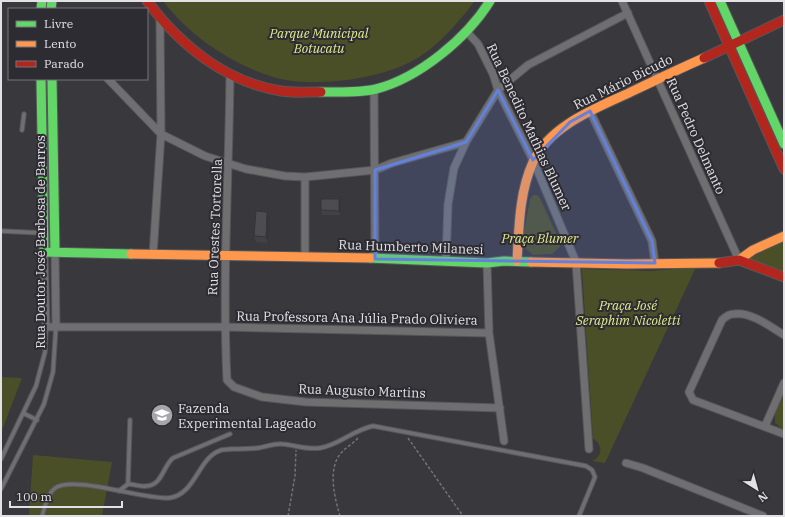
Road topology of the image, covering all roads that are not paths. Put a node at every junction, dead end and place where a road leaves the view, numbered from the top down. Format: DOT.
graph roads {
  1 [pos="147,1"];
  2 [pos="490,1"];
  3 [pos="622,1"];
  4 [pos="709,1"];
  5 [pos="720,1"];
  6 [pos="628,13"];
  7 [pos="160,20"];
  8 [pos="784,20"];
  9 [pos="467,32"];
  10 [pos="738,41"];
  11 [pos="729,45"];
  12 [pos="230,75"];
  13 [pos="41,80"];
  14 [pos="52,80"];
  15 [pos="109,80"];
  16 [pos="658,81"];
  17 [pos="374,89"];
  18 [pos="498,90"];
  19 [pos="590,111"];
  20 [pos="24,114"];
  21 [pos="22,130"];
  22 [pos="161,134"];
  23 [pos="466,142"];
  24 [pos="784,144"];
  25 [pos="533,160"];
  26 [pos="229,164"];
  27 [pos="784,169"];
  28 [pos="375,170"];
  29 [pos="305,177"];
  30 [pos="1,231"];
  31 [pos="44,233"];
  32 [pos="784,236"];
  33 [pos="44,252"];
  34 [pos="55,252"];
  35 [pos="227,254"];
  36 [pos="154,255"];
  37 [pos="305,256"];
  38 [pos="375,259"];
  39 [pos="446,260"];
  40 [pos="739,260"];
  41 [pos="517,261"];
  42 [pos="576,262"];
  43 [pos="487,263"];
  44 [pos="655,263"];
  45 [pos="784,277"];
  46 [pos="56,326"];
  47 [pos="46,327"];
  48 [pos="224,327"];
  49 [pos="489,333"];
  50 [pos="784,335"];
  51 [pos="227,380"];
  52 [pos="784,383"];
  53 [pos="500,408"];
  54 [pos="23,413"];
  55 [pos="36,420"];
  56 [pos="130,420"];
  57 [pos="765,426"];
  58 [pos="230,434"];
  59 [pos="784,434"];
  60 [pos="504,441"];
  61 [pos="589,449"];
  62 [pos="1,459"];
  63 [pos="626,463"];
  64 [pos="128,484"];
  65 [pos="1,489"];
  66 [pos="119,491"];
  67 [pos="42,516"];
  68 [pos="579,516"];
  69 [pos="763,516"];
  1 -- 7 [label="main road"];
  2 -- 9 [label="main road"];
  3 -- 6 [label="street, Rua Pedro Delmanto"];
  4 -- 11 [label="main road"];
  5 -- 10 [label="main road"];
  6 -- 16 [label="street, Rua Pedro Delmanto"];
  6 -- 18 [label="street"];
  7 -- 12 [label="main road"];
  7 -- 22 [label="street"];
  8 -- 10 [label="main road, Rua Mário Bicudo"];
  9 -- 17 [label="main road"];
  9 -- 18 [label="street, Rua Benedito Mathias Blumer"];
  10 -- 11 [label="main road, Rua Mário Bicudo"];
  10 -- 24 [label="main road"];
  11 -- 16 [label="main road, Rua Mário Bicudo"];
  11 -- 27 [label="main road"];
  12 -- 17 [label="main road"];
  12 -- 26 [label="street, Rua Orestes Tortorella"];
  13 -- 31 [label="main road, Rua Doutor José Barbosa de Barros"];
  14 -- 34 [label="main road, Rua Doutor José Barbosa de Barros"];
  15 -- 22 [label="street"];
  16 -- 19 [label="main road, Rua Mário Bicudo"];
  16 -- 40 [label="street, Rua Pedro Delmanto"];
  17 -- 28 [label="street"];
  18 -- 23 [label="street"];
  18 -- 25 [label="street, Rua Benedito Mathias Blumer"];
  19 -- 25 [label="main road, Rua Mário Bicudo"];
  19 -- 44 [label="street"];
  20 -- 21 [label="lane"];
  22 -- 26 [label="street"];
  22 -- 36 [label="street"];
  23 -- 28 [label="street"];
  23 -- 39 [label="street"];
  25 -- 41 [label="main road, Rua Mário Bicudo"];
  25 -- 42 [label="street, Rua Benedito Mathias Blumer"];
  26 -- 29 [label="street"];
  26 -- 35 [label="street, Rua Orestes Tortorella"];
  28 -- 29 [label="street"];
  28 -- 38 [label="street"];
  29 -- 37 [label="street"];
  30 -- 31 [label="lane"];
  31 -- 33 [label="main road, Rua Doutor José Barbosa de Barros"];
  32 -- 40 [label="main road"];
  33 -- 34 [label="main road, Rua Humberto Milanesi"];
  33 -- 47 [label="street, Rua Doutor José Barbosa de Barros"];
  34 -- 36 [label="main road, Rua Humberto Milanesi"];
  34 -- 46 [label="street, Rua Doutor José Barbosa de Barros"];
  35 -- 36 [label="main road, Rua Humberto Milanesi"];
  35 -- 37 [label="main road, Rua Humberto Milanesi"];
  35 -- 48 [label="street, Rua Orestes Tortorella"];
  37 -- 38 [label="main road, Rua Humberto Milanesi"];
  38 -- 39 [label="main road, Rua Humberto Milanesi"];
  39 -- 43 [label="main road, Rua Humberto Milanesi"];
  40 -- 44 [label="main road, Rua Humberto Milanesi"];
  40 -- 45 [label="main road, Rua Humberto Milanesi"];
  41 -- 42 [label="main road, Rua Humberto Milanesi"];
  41 -- 43 [label="main road, Rua Humberto Milanesi"];
  42 -- 44 [label="main road, Rua Humberto Milanesi"];
  42 -- 61 [label="street, Rua Benedito Mathias Blumer"];
  43 -- 49 [label="street"];
  46 -- 47 [label="street, Rua Professora Ana Júlia Prado Oliviera"];
  46 -- 48 [label="street, Rua Professora Ana Júlia Prado Oliviera"];
  46 -- 55 [label="lane, Rua Doutor José Barbosa de Barros"];
  47 -- 54 [label="lane, Rua Doutor José Barbosa de Barros"];
  48 -- 49 [label="street, Rua Professora Ana Júlia Prado Oliviera"];
  48 -- 51 [label="street, Rua Orestes Tortorella"];
  49 -- 53 [label="street"];
  50 -- 57 [label="street"];
  51 -- 53 [label="street, Rua Augusto Martins"];
  52 -- 57 [label="street"];
  53 -- 60 [label="street"];
  54 -- 55 [label="lane"];
  54 -- 62 [label="lane, Rua Doutor José Barbosa de Barros"];
  55 -- 65 [label="lane, Rua Doutor José Barbosa de Barros"];
  56 -- 64 [label="lane"];
  57 -- 59 [label="street"];
  58 -- 64 [label="lane"];
  63 -- 69 [label="street"];
  64 -- 66 [label="lane"];
  66 -- 67 [label="lane"];
  66 -- 68 [label="lane"];
}
